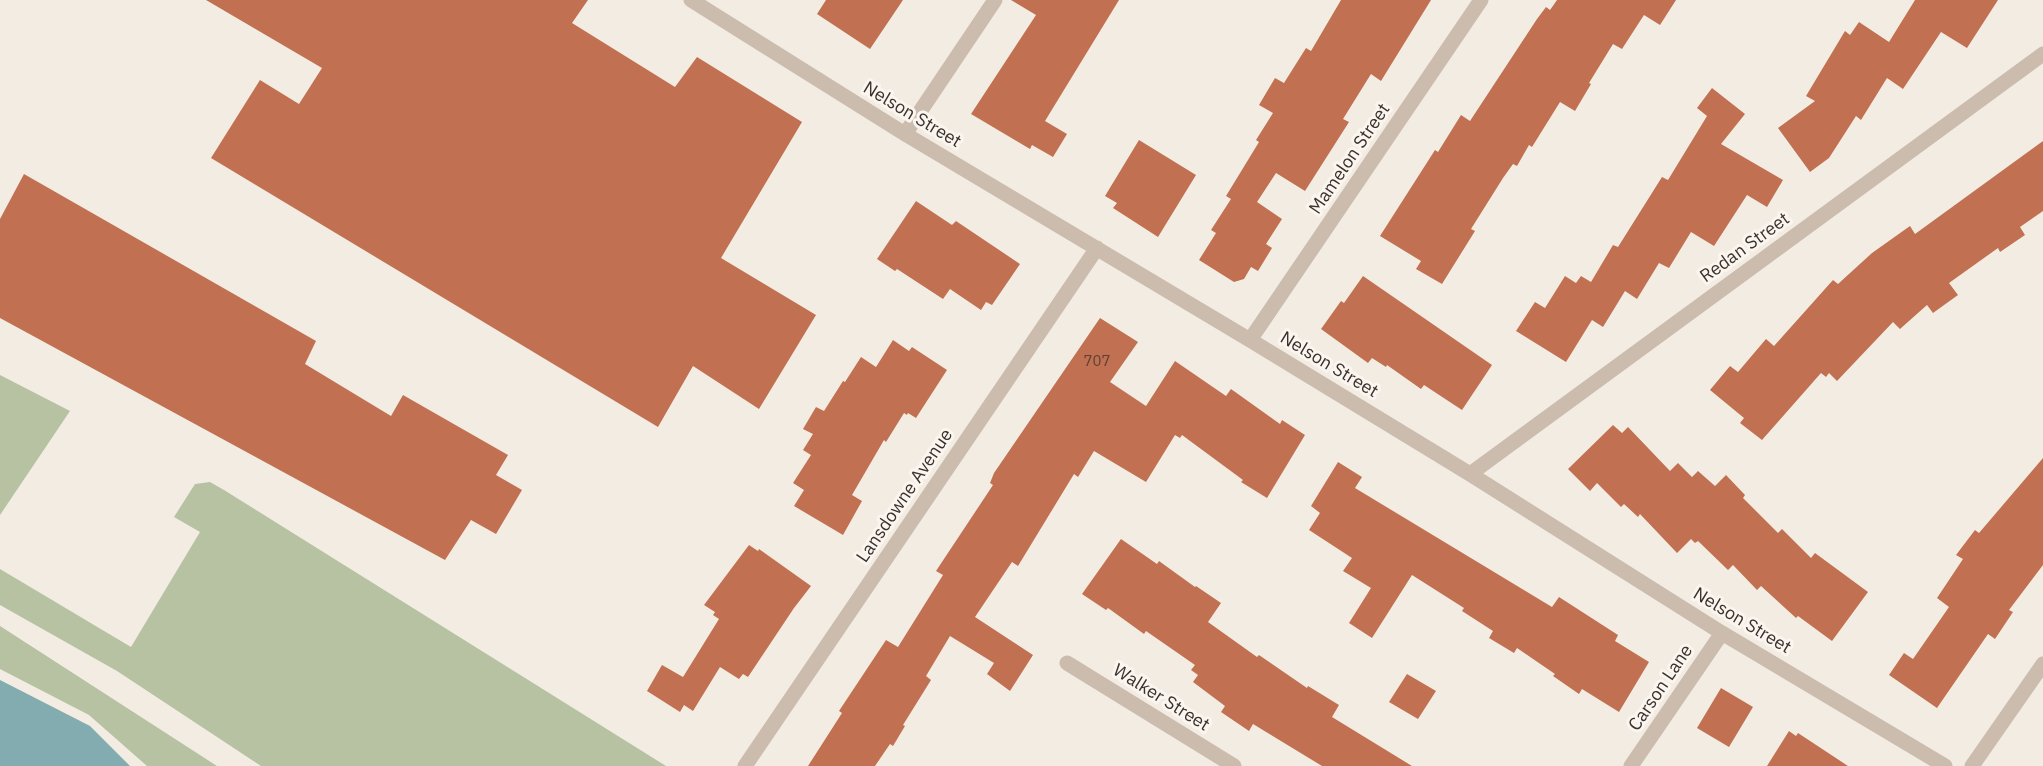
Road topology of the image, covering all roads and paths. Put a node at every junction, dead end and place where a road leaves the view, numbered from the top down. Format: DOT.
graph roads {
  1 [pos="691,0"];
  2 [pos="995,0"];
  3 [pos="1481,0"];
  4 [pos="2043,54"];
  5 [pos="905,134"];
  6 [pos="1097,248"];
  7 [pos="1250,340"];
  8 [pos="1470,474"];
  9 [pos="1722,633"];
  10 [pos="1067,663"];
  11 [pos="2043,664"];
  12 [pos="745,766"];
  13 [pos="1234,766"];
  14 [pos="1631,766"];
  15 [pos="1945,766"];
  16 [pos="1972,766"];
  1 -- 5 [label="street, Nelson Street"];
  2 -- 5 [label="street"];
  3 -- 7 [label="street, Mamelon Street"];
  4 -- 8 [label="street, Redan Street"];
  5 -- 6 [label="street, Nelson Street"];
  6 -- 7 [label="street, Nelson Street"];
  6 -- 12 [label="street, Lansdowne Avenue"];
  7 -- 8 [label="street, Nelson Street"];
  8 -- 9 [label="street, Nelson Street"];
  9 -- 14 [label="street, Carson Lane"];
  9 -- 15 [label="street, Nelson Street"];
  10 -- 13 [label="street, Walker Street"];
  11 -- 16 [label="street"];
}
